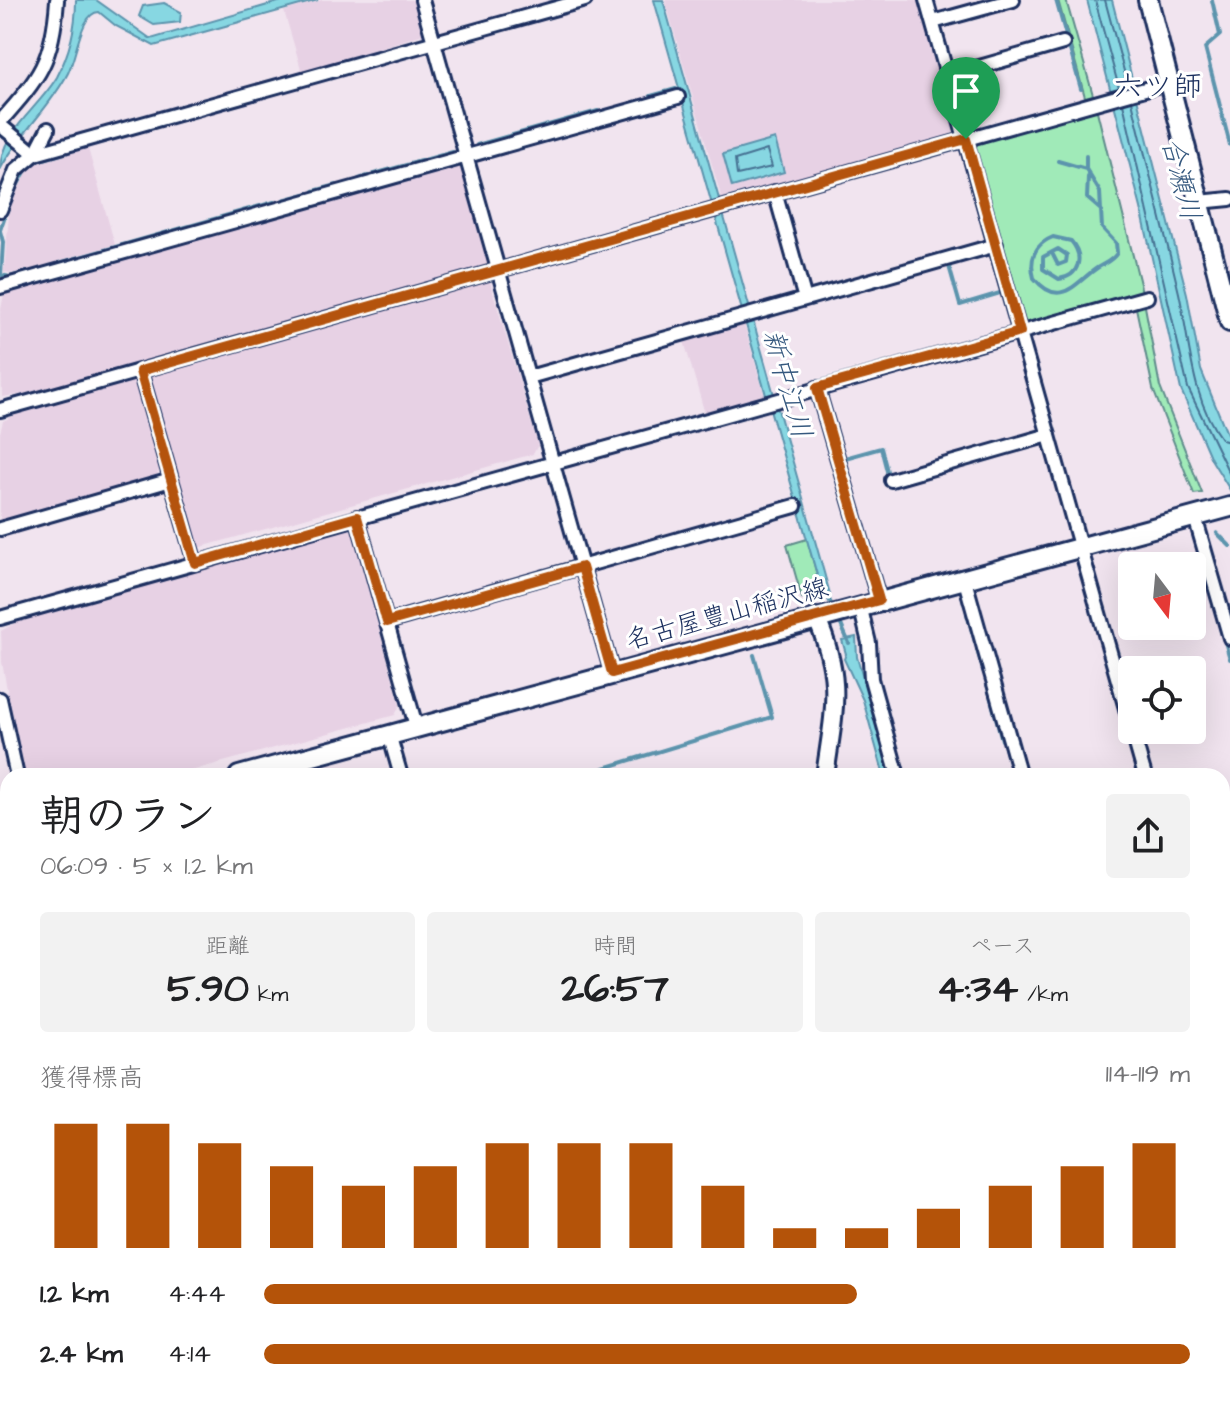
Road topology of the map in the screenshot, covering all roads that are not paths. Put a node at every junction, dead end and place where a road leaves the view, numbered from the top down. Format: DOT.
graph roads {
  1 [pos="57,0"];
  2 [pos="422,0"];
  3 [pos="585,0"];
  4 [pos="926,0"];
  5 [pos="1013,0"];
  6 [pos="1148,0"];
  7 [pos="933,22"];
  8 [pos="434,43"];
  9 [pos="1063,43"];
  10 [pos="948,76"];
  11 [pos="1161,84"];
  12 [pos="678,97"];
  13 [pos="1,125"];
  14 [pos="48,129"];
  15 [pos="966,139"];
  16 [pos="33,152"];
  17 [pos="466,155"];
  18 [pos="775,192"];
  19 [pos="1230,199"];
  20 [pos="1199,202"];
  21 [pos="0,210"];
  22 [pos="996,245"];
  23 [pos="499,271"];
  24 [pos="0,287"];
  25 [pos="1147,297"];
  26 [pos="805,299"];
  27 [pos="1230,322"];
  28 [pos="1020,332"];
  29 [pos="140,371"];
  30 [pos="529,377"];
  31 [pos="817,388"];
  32 [pos="0,410"];
  33 [pos="1049,435"];
  34 [pos="553,461"];
  35 [pos="171,480"];
  36 [pos="891,480"];
  37 [pos="795,506"];
  38 [pos="1227,507"];
  39 [pos="357,517"];
  40 [pos="1195,517"];
  41 [pos="0,529"];
  42 [pos="1081,546"];
  43 [pos="195,563"];
  44 [pos="582,567"];
  45 [pos="964,577"];
  46 [pos="879,600"];
  47 [pos="854,606"];
  48 [pos="818,616"];
  49 [pos="0,618"];
  50 [pos="387,622"];
  51 [pos="1230,638"];
  52 [pos="612,673"];
  53 [pos="0,699"];
  54 [pos="416,726"];
  55 [pos="389,734"];
  56 [pos="15,768"];
  57 [pos="268,768"];
  58 [pos="399,768"];
  59 [pos="826,768"];
  60 [pos="896,768"];
  61 [pos="1018,768"];
  62 [pos="1143,768"];
  1 -- 13 [label="street"];
  2 -- 8 [label="street"];
  3 -- 8 [label="street"];
  4 -- 7 [label="street"];
  5 -- 7 [label="street"];
  6 -- 11 [label="main road"];
  7 -- 10 [label="street"];
  8 -- 16 [label="street"];
  8 -- 17 [label="street"];
  9 -- 10 [label="street"];
  10 -- 15 [label="street"];
  11 -- 15 [label="street"];
  11 -- 20 [label="main road"];
  12 -- 17 [label="street"];
  13 -- 16 [label="street"];
  14 -- 16 [label="street"];
  15 -- 18 [label="street"];
  15 -- 22 [label="street"];
  16 -- 21 [label="street"];
  17 -- 23 [label="street"];
  17 -- 24 [label="street"];
  18 -- 23 [label="street"];
  18 -- 26 [label="street"];
  19 -- 20 [label="street"];
  20 -- 27 [label="main road"];
  22 -- 26 [label="street"];
  22 -- 28 [label="street"];
  23 -- 29 [label="street"];
  23 -- 30 [label="street"];
  25 -- 28 [label="street"];
  26 -- 30 [label="street"];
  28 -- 31 [label="street"];
  28 -- 33 [label="street"];
  29 -- 32 [label="street"];
  29 -- 35 [label="street"];
  30 -- 34 [label="street"];
  31 -- 34 [label="street"];
  31 -- 46 [label="street"];
  33 -- 36 [label="street"];
  33 -- 42 [label="street"];
  34 -- 39 [label="street"];
  34 -- 44 [label="street"];
  35 -- 41 [label="street"];
  35 -- 43 [label="street"];
  37 -- 44 [label="street"];
  38 -- 40 [label="main road, 名古屋豊山稲沢線"];
  39 -- 43 [label="street"];
  39 -- 50 [label="street"];
  40 -- 42 [label="main road, 名古屋豊山稲沢線"];
  40 -- 51 [label="street"];
  42 -- 45 [label="main road, 名古屋豊山稲沢線"];
  42 -- 62 [label="street"];
  43 -- 49 [label="street"];
  44 -- 50 [label="street"];
  44 -- 52 [label="street"];
  45 -- 46 [label="main road, 名古屋豊山稲沢線"];
  45 -- 61 [label="street"];
  46 -- 47 [label="main road, 名古屋豊山稲沢線"];
  47 -- 48 [label="main road, 名古屋豊山稲沢線"];
  47 -- 60 [label="street"];
  48 -- 52 [label="main road, 名古屋豊山稲沢線"];
  48 -- 59 [label="street"];
  50 -- 54 [label="street"];
  52 -- 54 [label="main road, 名古屋豊山稲沢線"];
  53 -- 56 [label="street"];
  54 -- 55 [label="main road, 名古屋豊山稲沢線"];
  55 -- 57 [label="main road, 名古屋豊山稲沢線"];
  55 -- 58 [label="street"];
}
